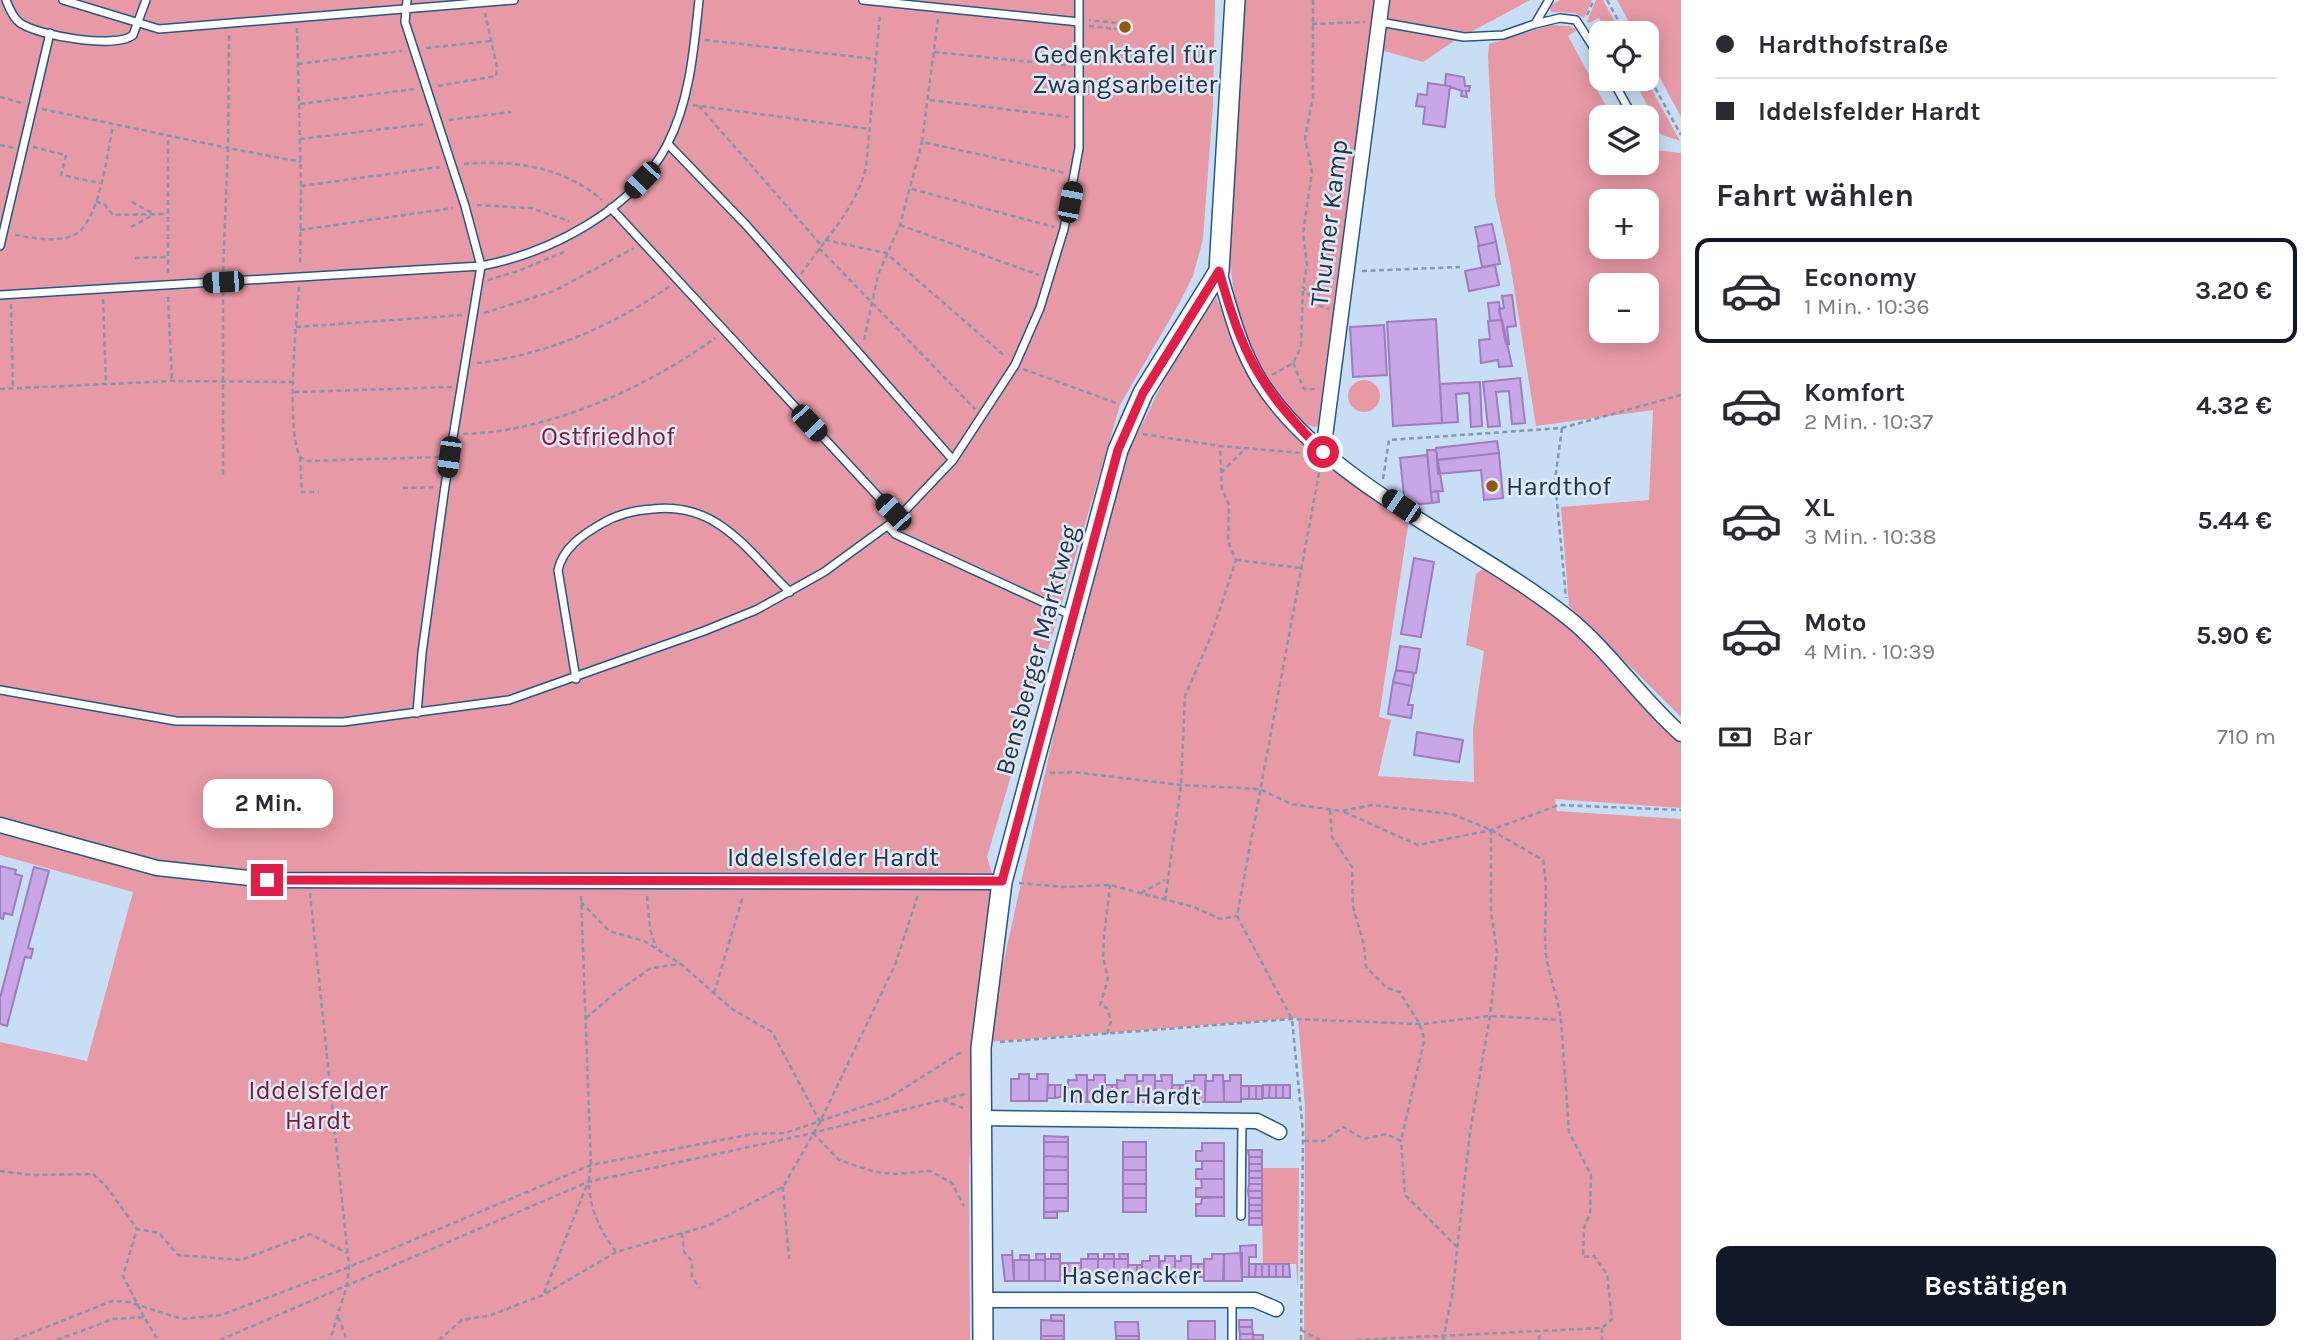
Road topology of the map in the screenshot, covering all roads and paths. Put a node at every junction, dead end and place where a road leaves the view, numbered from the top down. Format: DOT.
graph roads {
  1 [pos="6,0"];
  2 [pos="63,0"];
  3 [pos="146,0"];
  4 [pos="407,0"];
  5 [pos="514,0"];
  6 [pos="699,0"];
  7 [pos="863,0"];
  8 [pos="1079,0"];
  9 [pos="1235,0"];
  10 [pos="1313,0"];
  11 [pos="1382,0"];
  12 [pos="1549,0"];
  13 [pos="1594,0"];
  14 [pos="1607,0"];
  15 [pos="881,2"];
  16 [pos="940,7"];
  17 [pos="406,9"];
  18 [pos="297,19"];
  19 [pos="1618,21"];
  20 [pos="1079,22"];
  21 [pos="1379,22"];
  22 [pos="139,23"];
  23 [pos="229,23"];
  24 [pos="1580,23"];
  25 [pos="1312,24"];
  26 [pos="1535,24"];
  27 [pos="50,33"];
  28 [pos="695,38"];
  29 [pos="1589,38"];
  30 [pos="491,41"];
  31 [pos="414,50"];
  32 [pos="934,52"];
  33 [pos="876,59"];
  34 [pos="298,64"];
  35 [pos="1080,67"];
  36 [pos="1657,91"];
  37 [pos="0,97"];
  38 [pos="930,100"];
  39 [pos="683,103"];
  40 [pos="699,106"];
  41 [pos="33,107"];
  42 [pos="511,112"];
  43 [pos="1080,119"];
  44 [pos="438,122"];
  45 [pos="113,126"];
  46 [pos="870,129"];
  47 [pos="1681,135"];
  48 [pos="168,136"];
  49 [pos="300,139"];
  50 [pos="922,142"];
  51 [pos="668,144"];
  52 [pos="24,145"];
  53 [pos="228,148"];
  54 [pos="301,162"];
  55 [pos="452,166"];
  56 [pos="1075,175"];
  57 [pos="100,183"];
  58 [pos="301,186"];
  59 [pos="911,189"];
  60 [pos="96,201"];
  61 [pos="132,202"];
  62 [pos="465,206"];
  63 [pos="611,208"];
  64 [pos="156,214"];
  65 [pos="167,214"];
  66 [pos="900,225"];
  67 [pos="131,227"];
  68 [pos="581,228"];
  69 [pos="1065,229"];
  70 [pos="300,230"];
  71 [pos="4,233"];
  72 [pos="825,240"];
  73 [pos="0,246"];
  74 [pos="820,246"];
  75 [pos="886,253"];
  76 [pos="167,257"];
  77 [pos="135,258"];
  78 [pos="481,267"];
  79 [pos="1460,267"];
  80 [pos="1348,270"];
  81 [pos="1219,271"];
  82 [pos="299,279"];
  83 [pos="1051,279"];
  84 [pos="678,280"];
  85 [pos="796,281"];
  86 [pos="223,282"];
  87 [pos="168,284"];
  88 [pos="103,287"];
  89 [pos="1303,288"];
  90 [pos="11,294"];
  91 [pos="0,295"];
  92 [pos="872,305"];
  93 [pos="1342,316"];
  94 [pos="725,331"];
  95 [pos="860,353"];
  96 [pos="1293,363"];
  97 [pos="465,364"];
  98 [pos="1015,365"];
  99 [pos="172,381"];
  100 [pos="1260,381"];
  101 [pos="221,382"];
  102 [pos="294,382"];
  103 [pos="106,383"];
  104 [pos="461,387"];
  105 [pos="0,388"];
  106 [pos="13,388"];
  107 [pos="294,392"];
  108 [pos="1332,393"];
  109 [pos="1681,395"];
  110 [pos="983,416"];
  111 [pos="1131,418"];
  112 [pos="1562,428"];
  113 [pos="453,434"];
  114 [pos="1220,446"];
  115 [pos="1245,449"];
  116 [pos="1321,449"];
  117 [pos="300,457"];
  118 [pos="449,457"];
  119 [pos="953,460"];
  120 [pos="1221,472"];
  121 [pos="223,477"];
  122 [pos="445,486"];
  123 [pos="403,488"];
  124 [pos="319,492"];
  125 [pos="1381,493"];
  126 [pos="898,518"];
  127 [pos="888,526"];
  128 [pos="1236,560"];
  129 [pos="1301,568"];
  130 [pos="790,592"];
  131 [pos="1073,616"];
  132 [pos="1567,617"];
  133 [pos="576,679"];
  134 [pos="0,690"];
  135 [pos="417,713"];
  136 [pos="1681,734"];
  137 [pos="1044,774"];
  138 [pos="1181,785"];
  139 [pos="1261,789"];
  140 [pos="1330,809"];
  141 [pos="1681,810"];
  142 [pos="1342,811"];
  143 [pos="0,825"];
  144 [pos="1490,830"];
  145 [pos="1166,880"];
  146 [pos="1002,881"];
  147 [pos="309,882"];
  148 [pos="645,882"];
  149 [pos="747,882"];
  150 [pos="922,882"];
  151 [pos="581,883"];
  152 [pos="1110,885"];
  153 [pos="1140,894"];
  154 [pos="1165,901"];
  155 [pos="581,902"];
  156 [pos="1237,916"];
  157 [pos="657,949"];
  158 [pos="681,964"];
  159 [pos="714,993"];
  160 [pos="1490,1016"];
  161 [pos="586,1019"];
  162 [pos="1292,1020"];
  163 [pos="1561,1020"];
  164 [pos="1422,1024"];
  165 [pos="1107,1034"];
  166 [pos="981,1044"];
  167 [pos="982,1090"];
  168 [pos="943,1100"];
  169 [pos="981,1117"];
  170 [pos="1242,1121"];
  171 [pos="820,1122"];
  172 [pos="1279,1132"];
  173 [pos="813,1133"];
  174 [pos="1303,1141"];
  175 [pos="1401,1141"];
  176 [pos="591,1165"];
  177 [pos="0,1171"];
  178 [pos="588,1182"];
  179 [pos="783,1187"];
  180 [pos="983,1207"];
  181 [pos="1241,1216"];
  182 [pos="137,1229"];
  183 [pos="682,1233"];
  184 [pos="1458,1248"];
  185 [pos="616,1252"];
  186 [pos="347,1253"];
  187 [pos="789,1259"];
  188 [pos="349,1267"];
  189 [pos="347,1285"];
  190 [pos="700,1288"];
  191 [pos="543,1295"];
  192 [pos="984,1300"];
  193 [pos="1232,1300"];
  194 [pos="138,1306"];
  195 [pos="1276,1309"];
  196 [pos="144,1317"];
  197 [pos="338,1317"];
  198 [pos="1602,1328"];
  199 [pos="1301,1330"];
  200 [pos="1540,1332"];
  201 [pos="1443,1339"];
  202 [pos="14,1340"];
  203 [pos="57,1340"];
  204 [pos="158,1340"];
  205 [pos="220,1340"];
  206 [pos="330,1340"];
  207 [pos="347,1340"];
  208 [pos="439,1340"];
  209 [pos="983,1340"];
  210 [pos="1232,1340"];
  211 [pos="1301,1340"];
  212 [pos="1320,1340"];
  213 [pos="1356,1340"];
  214 [pos="1377,1340"];
  215 [pos="1539,1340"];
  216 [pos="1602,1340"];
  1 -- 27 [label="lane"];
  2 -- 22 [label="lane"];
  3 -- 22 [label="lane"];
  4 -- 17 [label="lane"];
  5 -- 17 [label="lane"];
  6 -- 28 [label="lane"];
  7 -- 15 [label="lane"];
  8 -- 20 [label="lane"];
  9 -- 81 [label="street, Bensberger Marktweg"];
  10 -- 25 [label="path"];
  11 -- 21 [label="street, Thurner Kamp"];
  12 -- 26 [label="lane"];
  13 -- 24 [label="path"];
  14 -- 19 [label="path"];
  15 -- 16 [label="lane"];
  15 -- 33 [label="path"];
  16 -- 20 [label="lane"];
  16 -- 32 [label="path"];
  17 -- 18 [label="lane"];
  17 -- 31 [label="lane"];
  18 -- 23 [label="lane"];
  18 -- 34 [label="path"];
  20 -- 20 [label="path"];
  20 -- 35 [label="lane"];
  21 -- 25 [label="path"];
  21 -- 26 [label="lane"];
  21 -- 80 [label="street, Thurner Kamp"];
  22 -- 23 [label="lane"];
  22 -- 27 [label="lane"];
  23 -- 53 [label="path"];
  24 -- 26 [label="lane"];
  24 -- 29 [label="lane"];
  25 -- 89 [label="path"];
  27 -- 41 [label="lane"];
  28 -- 33 [label="path"];
  28 -- 39 [label="lane"];
  30 -- 31 [label="path"];
  31 -- 34 [label="path"];
  31 -- 44 [label="lane"];
  32 -- 35 [label="path"];
  32 -- 38 [label="path"];
  33 -- 46 [label="path"];
  34 -- 49 [label="path"];
  35 -- 43 [label="lane"];
  36 -- 47 [label="path"];
  37 -- 41 [label="path"];
  38 -- 43 [label="path"];
  38 -- 50 [label="path"];
  39 -- 40 [label="path"];
  39 -- 51 [label="lane"];
  40 -- 46 [label="path"];
  40 -- 74 [label="path"];
  41 -- 45 [label="path"];
  41 -- 52 [label="lane"];
  42 -- 44 [label="path"];
  43 -- 56 [label="lane"];
  44 -- 49 [label="path"];
  44 -- 55 [label="lane"];
  45 -- 48 [label="path"];
  45 -- 57 [label="path"];
  46 -- 72 [label="path"];
  48 -- 53 [label="path"];
  48 -- 65 [label="path"];
  49 -- 54 [label="path"];
  50 -- 56 [label="path"];
  50 -- 59 [label="path"];
  51 -- 63 [label="lane"];
  51 -- 85 [label="lane"];
  52 -- 57 [label="path"];
  52 -- 71 [label="lane"];
  53 -- 54 [label="path"];
  53 -- 86 [label="path"];
  54 -- 58 [label="path"];
  55 -- 58 [label="path"];
  55 -- 62 [label="lane"];
  55 -- 63 [label="path"];
  56 -- 69 [label="lane"];
  57 -- 60 [label="path"];
  58 -- 70 [label="path"];
  59 -- 66 [label="path"];
  59 -- 69 [label="path"];
  60 -- 64 [label="path"];
  60 -- 71 [label="path"];
  61 -- 64 [label="path"];
  62 -- 68 [label="path"];
  62 -- 70 [label="path"];
  62 -- 78 [label="lane"];
  63 -- 68 [label="lane"];
  63 -- 84 [label="lane"];
  64 -- 65 [label="path"];
  64 -- 67 [label="path"];
  65 -- 76 [label="path"];
  66 -- 75 [label="path"];
  66 -- 83 [label="path"];
  68 -- 78 [label="lane"];
  69 -- 83 [label="lane"];
  70 -- 82 [label="path"];
  71 -- 73 [label="lane"];
  72 -- 74 [label="path"];
  72 -- 75 [label="path"];
  74 -- 85 [label="path"];
  74 -- 92 [label="path"];
  75 -- 92 [label="path"];
  75 -- 98 [label="path"];
  76 -- 77 [label="path"];
  76 -- 87 [label="path"];
  78 -- 82 [label="lane"];
  78 -- 97 [label="lane"];
  79 -- 80 [label="path"];
  80 -- 93 [label="street, Thurner Kamp"];
  81 -- 100 [label="street"];
  81 -- 111 [label="street, Bensberger Marktweg"];
  82 -- 86 [label="lane"];
  82 -- 102 [label="path"];
  83 -- 98 [label="lane"];
  84 -- 94 [label="lane"];
  84 -- 97 [label="path"];
  85 -- 95 [label="lane"];
  86 -- 87 [label="lane"];
  86 -- 101 [label="path"];
  87 -- 88 [label="lane"];
  87 -- 99 [label="path"];
  88 -- 90 [label="lane"];
  88 -- 103 [label="path"];
  89 -- 93 [label="path"];
  89 -- 96 [label="path"];
  90 -- 91 [label="lane"];
  90 -- 106 [label="path"];
  92 -- 95 [label="path"];
  92 -- 110 [label="path"];
  93 -- 108 [label="street, Thurner Kamp"];
  94 -- 113 [label="path"];
  94 -- 126 [label="lane"];
  95 -- 119 [label="lane"];
  96 -- 100 [label="path"];
  96 -- 108 [label="path"];
  97 -- 104 [label="lane"];
  98 -- 110 [label="lane"];
  98 -- 111 [label="path"];
  99 -- 101 [label="path"];
  99 -- 103 [label="path"];
  100 -- 116 [label="street"];
  101 -- 102 [label="path"];
  101 -- 121 [label="path"];
  102 -- 107 [label="path"];
  103 -- 106 [label="path"];
  104 -- 107 [label="path"];
  104 -- 113 [label="lane"];
  105 -- 106 [label="path"];
  107 -- 117 [label="path"];
  108 -- 116 [label="street, Thurner Kamp"];
  109 -- 112 [label="path"];
  110 -- 119 [label="lane"];
  111 -- 114 [label="path"];
  111 -- 131 [label="street, Bensberger Marktweg"];
  112 -- 125 [label="path"];
  112 -- 132 [label="path"];
  113 -- 118 [label="lane"];
  114 -- 115 [label="path"];
  114 -- 120 [label="path"];
  115 -- 116 [label="path"];
  115 -- 120 [label="path"];
  116 -- 125 [label="street"];
  116 -- 129 [label="path"];
  117 -- 118 [label="path"];
  117 -- 124 [label="path"];
  118 -- 122 [label="lane"];
  119 -- 126 [label="lane"];
  120 -- 128 [label="path"];
  122 -- 123 [label="path"];
  122 -- 135 [label="lane"];
  125 -- 132 [label="street"];
  126 -- 127 [label="lane"];
  127 -- 130 [label="lane"];
  127 -- 131 [label="lane"];
  128 -- 129 [label="path"];
  128 -- 138 [label="path"];
  129 -- 139 [label="path"];
  130 -- 133 [label="lane"];
  130 -- 133 [label="lane"];
  131 -- 146 [label="street, Bensberger Marktweg"];
  132 -- 136 [label="street"];
  133 -- 135 [label="lane"];
  134 -- 135 [label="lane"];
  137 -- 138 [label="path"];
  138 -- 139 [label="path"];
  138 -- 145 [label="path"];
  139 -- 140 [label="path"];
  139 -- 156 [label="path"];
  140 -- 142 [label="path"];
  140 -- 164 [label="path"];
  141 -- 144 [label="path"];
  142 -- 144 [label="path"];
  142 -- 144 [label="path"];
  143 -- 147 [label="street, Iddelsfelder Hardt"];
  144 -- 160 [label="path"];
  144 -- 163 [label="path"];
  145 -- 153 [label="path"];
  145 -- 154 [label="path"];
  146 -- 150 [label="street, Iddelsfelder Hardt"];
  146 -- 152 [label="path"];
  146 -- 166 [label="street, Bensberger Marktweg"];
  147 -- 151 [label="street, Iddelsfelder Hardt"];
  147 -- 186 [label="path"];
  148 -- 149 [label="street, Iddelsfelder Hardt"];
  148 -- 151 [label="street, Iddelsfelder Hardt"];
  148 -- 157 [label="path"];
  149 -- 150 [label="street, Iddelsfelder Hardt"];
  149 -- 159 [label="path"];
  150 -- 171 [label="path"];
  151 -- 155 [label="path"];
  152 -- 153 [label="path"];
  152 -- 165 [label="path"];
  153 -- 154 [label="path"];
  154 -- 156 [label="path"];
  155 -- 157 [label="path"];
  155 -- 161 [label="path"];
  156 -- 162 [label="path"];
  157 -- 158 [label="path"];
  158 -- 159 [label="path"];
  158 -- 161 [label="path"];
  159 -- 171 [label="path"];
  160 -- 163 [label="path"];
  160 -- 164 [label="path"];
  160 -- 184 [label="path"];
  161 -- 176 [label="path"];
  162 -- 164 [label="path"];
  162 -- 165 [label="path"];
  162 -- 174 [label="path"];
  163 -- 198 [label="path"];
  164 -- 175 [label="path"];
  165 -- 166 [label="path"];
  166 -- 167 [label="street, Bensberger Marktweg"];
  166 -- 171 [label="path"];
  167 -- 168 [label="path"];
  167 -- 169 [label="street, Bensberger Marktweg"];
  168 -- 169 [label="path"];
  168 -- 173 [label="path"];
  169 -- 170 [label="street, In der Hardt"];
  169 -- 180 [label="street, Bensberger Marktweg"];
  170 -- 172 [label="street, In der Hardt"];
  170 -- 181 [label="lane"];
  171 -- 173 [label="path"];
  171 -- 176 [label="path"];
  173 -- 178 [label="path"];
  173 -- 179 [label="path"];
  173 -- 180 [label="path"];
  174 -- 175 [label="path"];
  174 -- 199 [label="path"];
  175 -- 184 [label="path"];
  176 -- 178 [label="path"];
  176 -- 188 [label="path"];
  177 -- 182 [label="path"];
  178 -- 185 [label="path"];
  178 -- 189 [label="path"];
  178 -- 191 [label="path"];
  179 -- 183 [label="path"];
  179 -- 187 [label="path"];
  180 -- 192 [label="street, Bensberger Marktweg"];
  182 -- 186 [label="path"];
  182 -- 194 [label="path"];
  183 -- 185 [label="path"];
  183 -- 190 [label="path"];
  184 -- 201 [label="path"];
  185 -- 191 [label="path"];
  186 -- 188 [label="path"];
  188 -- 189 [label="path"];
  188 -- 194 [label="path"];
  189 -- 197 [label="path"];
  189 -- 205 [label="path"];
  191 -- 208 [label="path"];
  192 -- 193 [label="street, Hasenacker"];
  192 -- 209 [label="street, Bensberger Marktweg"];
  193 -- 195 [label="street, Hasenacker"];
  193 -- 210 [label="lane"];
  194 -- 196 [label="path"];
  194 -- 202 [label="path"];
  196 -- 203 [label="path"];
  196 -- 204 [label="path"];
  197 -- 206 [label="path"];
  197 -- 207 [label="path"];
  198 -- 200 [label="path"];
  198 -- 216 [label="path"];
  199 -- 211 [label="path"];
  199 -- 212 [label="path"];
  200 -- 201 [label="path"];
  200 -- 215 [label="path"];
  201 -- 214 [label="path"];
  213 -- 214 [label="path"];
}
